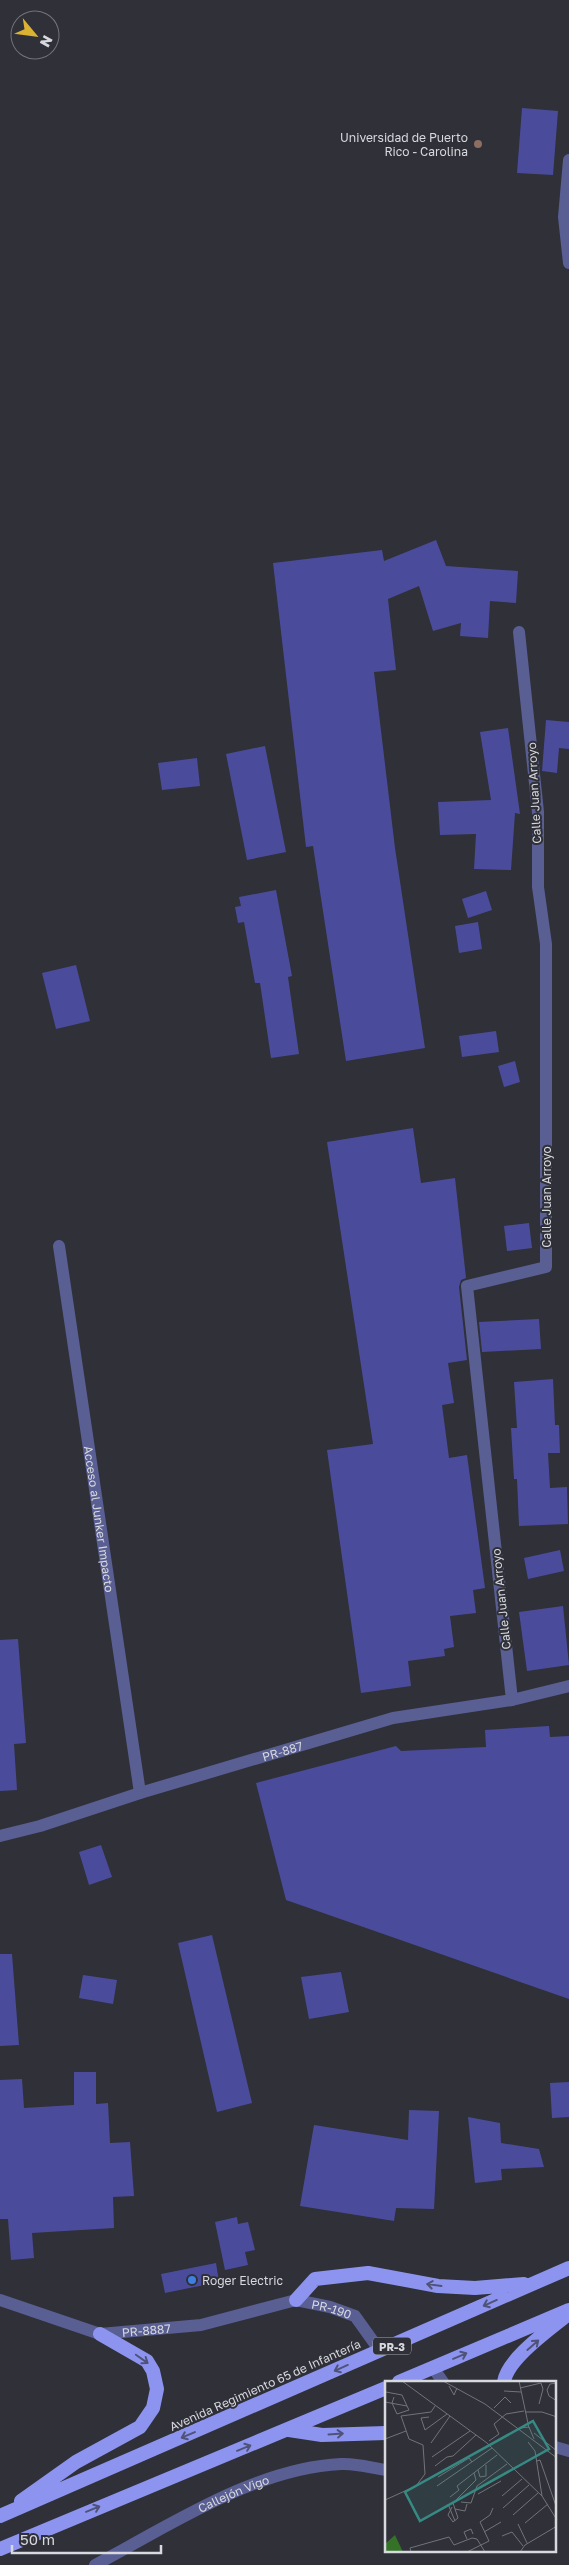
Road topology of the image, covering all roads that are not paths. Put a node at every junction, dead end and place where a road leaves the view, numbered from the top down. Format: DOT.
graph roads {
  1 [pos="569,160"];
  2 [pos="569,263"];
  3 [pos="519,632"];
  4 [pos="59,1246"];
  5 [pos="569,1686"];
  6 [pos="512,1700"];
  7 [pos="140,1793"];
  8 [pos="0,1836"];
  9 [pos="569,2268"];
  10 [pos="535,2284"];
  11 [pos="0,2300"];
  12 [pos="296,2300"];
  13 [pos="569,2311"];
  14 [pos="100,2334"];
  15 [pos="380,2351"];
  16 [pos="433,2368"];
  17 [pos="401,2381"];
  18 [pos="442,2381"];
  19 [pos="504,2381"];
  20 [pos="385,2388"];
  21 [pos="288,2430"];
  22 [pos="385,2433"];
  23 [pos="556,2447"];
  24 [pos="569,2451"];
  25 [pos="385,2470"];
  26 [pos="0,2516"];
  27 [pos="0,2549"];
  28 [pos="95,2565"];
  1 -- 2 [label="street"];
  3 -- 6 [label="street, Calle Juan Arroyo"];
  4 -- 7 [label="street, Acceso al Junker Impacto"];
  5 -- 6 [label="street, PR-887"];
  6 -- 7 [label="street, PR-887"];
  7 -- 8 [label="street, PR-887"];
  9 -- 10 [label="highway, Avenida Regimiento 65 de Infantería / PR-3"];
  10 -- 12 [label="highway, one-way"];
  10 -- 15 [label="highway, Avenida Regimiento 65 de Infantería / PR-3, one-way"];
  11 -- 14 [label="street, PR-8887 / PR-8887"];
  12 -- 14 [label="street, PR-8887 / PR-8887"];
  12 -- 15 [label="street, PR-190 / PR-190"];
  16 -- 13 [label="highway, one-way"];
  19 -- 13 [label="highway, one-way"];
  14 -- 26 [label="highway, one-way"];
  15 -- 26 [label="highway, Avenida Regimiento 65 de Infantería / PR-3, one-way"];
  16 -- 17 [label="highway"];
  16 -- 18 [label="street"];
  20 -- 21 [label="highway"];
  21 -- 22 [label="highway, one-way"];
  27 -- 21 [label="highway, one-way"];
  23 -- 24 [label="street"];
  25 -- 28 [label="street, Callejón Vigo"];
}
